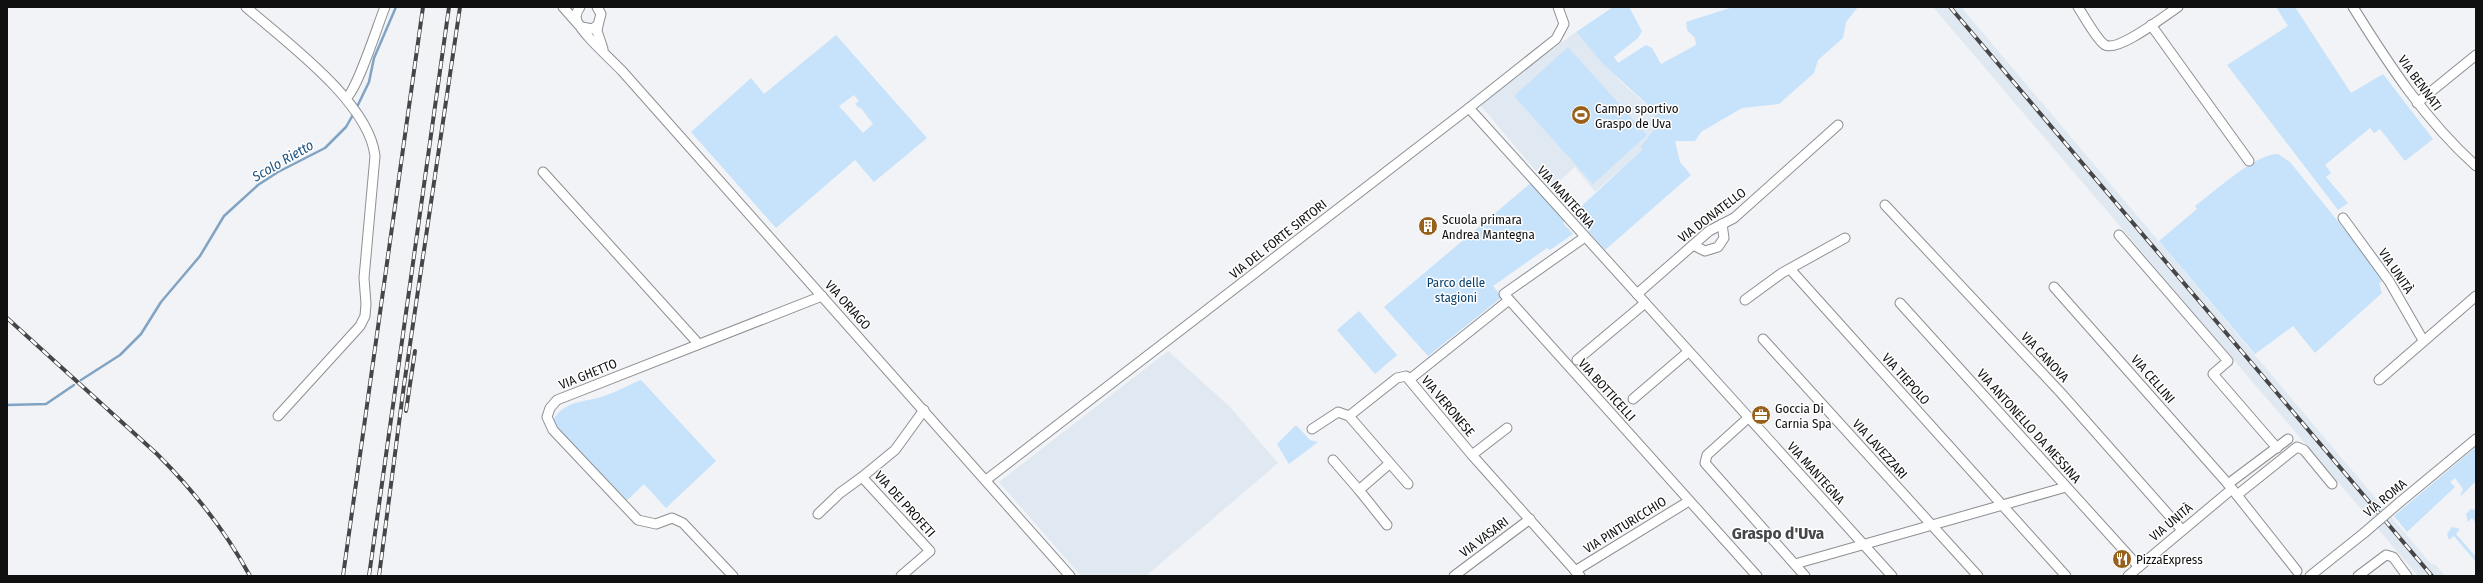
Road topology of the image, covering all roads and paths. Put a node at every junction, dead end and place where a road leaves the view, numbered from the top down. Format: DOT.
graph roads {
  1 [pos="246,7"];
  2 [pos="384,7"];
  3 [pos="564,7"];
  4 [pos="597,7"];
  5 [pos="605,7"];
  6 [pos="1558,7"];
  7 [pos="2078,7"];
  8 [pos="2178,7"];
  9 [pos="2353,7"];
  10 [pos="579,8"];
  11 [pos="600,21"];
  12 [pos="2151,25"];
  13 [pos="581,26"];
  14 [pos="604,52"];
  15 [pos="2476,55"];
  16 [pos="2417,103"];
  17 [pos="351,106"];
  18 [pos="1470,108"];
  19 [pos="1838,125"];
  20 [pos="2249,160"];
  21 [pos="2476,166"];
  22 [pos="543,172"];
  23 [pos="1885,205"];
  24 [pos="2343,218"];
  25 [pos="1722,224"];
  26 [pos="2119,235"];
  27 [pos="1585,237"];
  28 [pos="1845,238"];
  29 [pos="1693,245"];
  30 [pos="1790,269"];
  31 [pos="2054,287"];
  32 [pos="1637,294"];
  33 [pos="822,296"];
  34 [pos="2476,296"];
  35 [pos="1509,300"];
  36 [pos="1745,300"];
  37 [pos="1645,303"];
  38 [pos="1900,303"];
  39 [pos="1763,339"];
  40 [pos="2423,340"];
  41 [pos="697,345"];
  42 [pos="1688,352"];
  43 [pos="1577,360"];
  44 [pos="1410,379"];
  45 [pos="2379,380"];
  46 [pos="1633,399"];
  47 [pos="924,410"];
  48 [pos="278,416"];
  49 [pos="1349,416"];
  50 [pos="1748,418"];
  51 [pos="1507,428"];
  52 [pos="1312,429"];
  53 [pos="2288,439"];
  54 [pos="2476,439"];
  55 [pos="2277,448"];
  56 [pos="1472,455"];
  57 [pos="1333,460"];
  58 [pos="1389,464"];
  59 [pos="862,478"];
  60 [pos="986,480"];
  61 [pos="1408,484"];
  62 [pos="2332,484"];
  63 [pos="2066,487"];
  64 [pos="2232,489"];
  65 [pos="1359,490"];
  66 [pos="1688,501"];
  67 [pos="2002,505"];
  68 [pos="818,514"];
  69 [pos="1530,519"];
  70 [pos="1387,525"];
  71 [pos="1932,525"];
  72 [pos="2182,530"];
  73 [pos="1864,545"];
  74 [pos="1795,564"];
  75 [pos="2139,566"];
  76 [pos="2297,571"];
  77 [pos="1577,574"];
  78 [pos="733,576"];
  79 [pos="901,576"];
  80 [pos="1070,576"];
  81 [pos="1454,576"];
  82 [pos="1757,576"];
  83 [pos="1805,576"];
  84 [pos="1892,576"];
  85 [pos="1978,576"];
  86 [pos="2066,576"];
  87 [pos="2128,576"];
  88 [pos="2310,576"];
  89 [pos="2358,576"];
  90 [pos="2407,576"];
  1 -- 17 [label="street"];
  2 -- 17 [label="street"];
  3 -- 10 [label="street, VIA ORIAGO"];
  3 -- 13 [label="street, VIA ORIAGO"];
  4 -- 11 [label="street, VIA ORIAGO"];
  5 -- 11 [label="street"];
  6 -- 18 [label="street, VIA DEL FORTE SIRTORI"];
  7 -- 12 [label="street"];
  8 -- 12 [label="street"];
  9 -- 16 [label="street, VIA BENNATI"];
  10 -- 13 [label="street, VIA ORIAGO"];
  11 -- 13 [label="street"];
  11 -- 14 [label="street, VIA ORIAGO"];
  12 -- 20 [label="street"];
  13 -- 14 [label="street, VIA ORIAGO"];
  14 -- 33 [label="street, VIA ORIAGO"];
  15 -- 16 [label="street"];
  16 -- 21 [label="street, VIA BENNATI"];
  17 -- 48 [label="street"];
  18 -- 27 [label="street, VIA MANTEGNA"];
  18 -- 60 [label="street, VIA DEL FORTE SIRTORI"];
  19 -- 25 [label="street, VIA DONATELLO"];
  22 -- 41 [label="street"];
  23 -- 72 [label="street, VIA CANOVA"];
  24 -- 40 [label="street, VIA UNITÀ"];
  25 -- 29 [label="street, VIA DONATELLO"];
  25 -- 29 [label="street"];
  26 -- 55 [label="street"];
  27 -- 32 [label="street, VIA MANTEGNA"];
  27 -- 35 [label="street"];
  28 -- 30 [label="street"];
  29 -- 32 [label="street, VIA DONATELLO"];
  30 -- 36 [label="street"];
  30 -- 67 [label="street, VIA TIEPOLO"];
  31 -- 64 [label="street, VIA CELLINI"];
  32 -- 37 [label="street, VIA MANTEGNA"];
  33 -- 41 [label="street, VIA GHETTO"];
  33 -- 47 [label="street, VIA ORIAGO"];
  34 -- 40 [label="street"];
  35 -- 44 [label="street, VIA VERONESE"];
  35 -- 66 [label="street, VIA BOTTICELLI"];
  37 -- 42 [label="street, VIA MANTEGNA"];
  37 -- 43 [label="street"];
  38 -- 63 [label="street, VIA ANTONELLO DA MESSINA"];
  39 -- 71 [label="street, VIA LAVEZZARI"];
  40 -- 45 [label="street"];
  41 -- 78 [label="street, VIA GHETTO"];
  42 -- 46 [label="street"];
  42 -- 50 [label="street, VIA MANTEGNA"];
  44 -- 49 [label="street"];
  44 -- 56 [label="street, VIA VERONESE"];
  47 -- 59 [label="street, VIA DEI PROFETI"];
  47 -- 60 [label="street, VIA ORIAGO"];
  49 -- 52 [label="street"];
  49 -- 58 [label="street"];
  50 -- 73 [label="street, VIA MANTEGNA"];
  50 -- 74 [label="street"];
  51 -- 56 [label="street, VIA VERONESE"];
  53 -- 55 [label="street, VIA UNITÀ"];
  54 -- 88 [label="street, VIA ROMA, bridge"];
  55 -- 64 [label="street, VIA UNITÀ"];
  56 -- 69 [label="street, VIA VERONESE"];
  57 -- 65 [label="street"];
  58 -- 61 [label="street"];
  58 -- 65 [label="street"];
  59 -- 68 [label="street"];
  59 -- 79 [label="street, VIA DEI PROFETI"];
  60 -- 80 [label="street, VIA ORIAGO"];
  62 -- 64 [label="street, VIA UNITÀ"];
  63 -- 67 [label="street"];
  63 -- 75 [label="street, VIA ANTONELLO DA MESSINA"];
  64 -- 72 [label="street, VIA UNITÀ"];
  64 -- 76 [label="street, VIA CELLINI"];
  65 -- 70 [label="street"];
  66 -- 77 [label="street, VIA PINTURICCHIO"];
  66 -- 82 [label="street, VIA BOTTICELLI"];
  67 -- 71 [label="street"];
  67 -- 86 [label="street, VIA TIEPOLO"];
  69 -- 77 [label="street, VIA VERONESE"];
  69 -- 81 [label="street, VIA VASARI"];
  71 -- 73 [label="street"];
  71 -- 85 [label="street, VIA LAVEZZARI"];
  72 -- 75 [label="street, VIA UNITÀ"];
  73 -- 74 [label="street"];
  73 -- 84 [label="street, VIA MANTEGNA"];
  74 -- 83 [label="street"];
  75 -- 87 [label="street, VIA UNITÀ"];
  89 -- 90 [label="street"];
}
